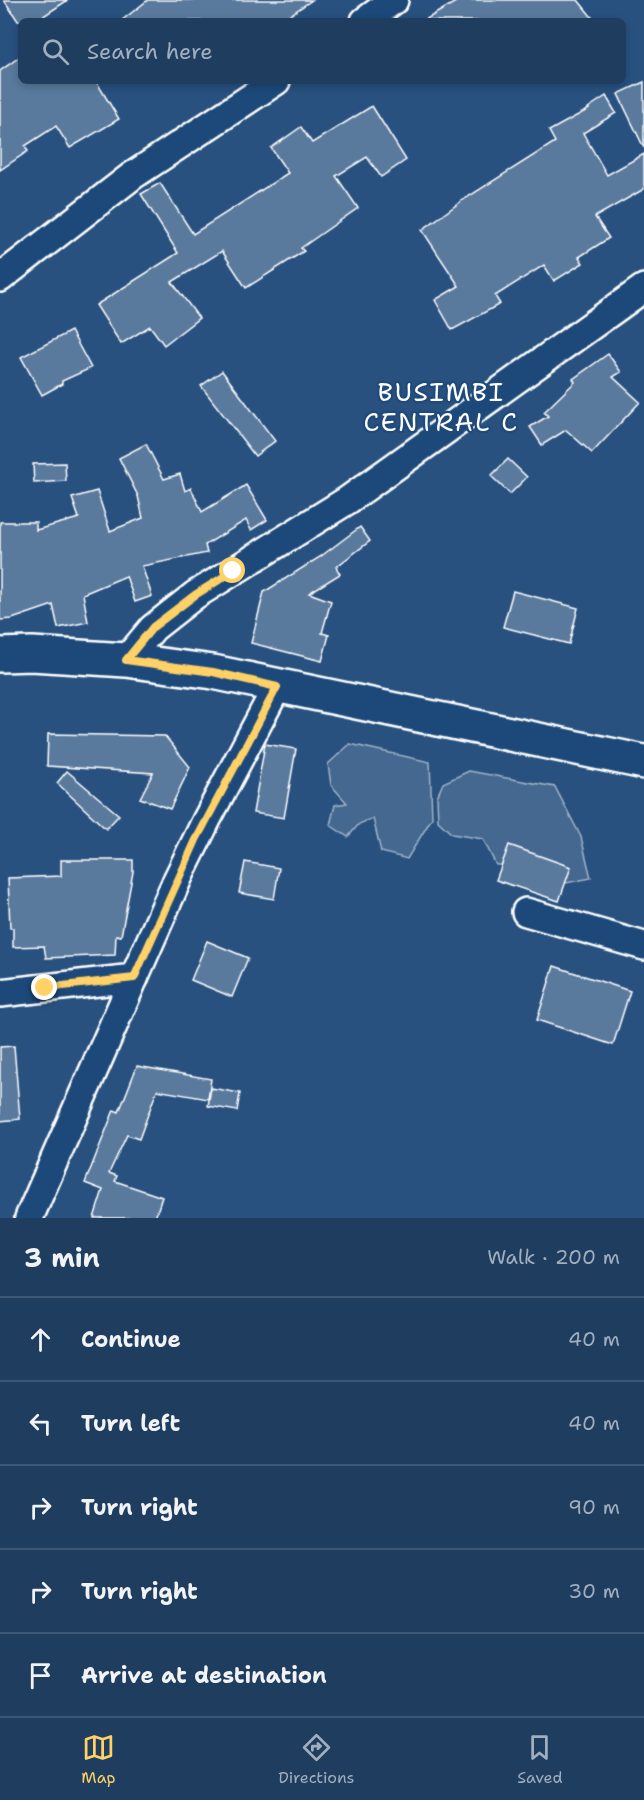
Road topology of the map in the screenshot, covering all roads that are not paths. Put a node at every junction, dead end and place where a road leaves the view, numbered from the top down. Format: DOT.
graph roads {
  1 [pos="394,0"];
  2 [pos="369,18"];
  3 [pos="271,84"];
  4 [pos="0,278"];
  5 [pos="644,288"];
  6 [pos="0,655"];
  7 [pos="126,660"];
  8 [pos="277,687"];
  9 [pos="644,762"];
  10 [pos="526,912"];
  11 [pos="644,946"];
  12 [pos="134,978"];
  13 [pos="0,993"];
  14 [pos="29,1218"];
  1 -- 2 [label="street"];
  3 -- 4 [label="street"];
  5 -- 7 [label="street"];
  6 -- 7 [label="main road"];
  7 -- 8 [label="main road"];
  8 -- 9 [label="main road"];
  8 -- 12 [label="street"];
  10 -- 11 [label="street"];
  12 -- 13 [label="street"];
  12 -- 14 [label="street"];
}
